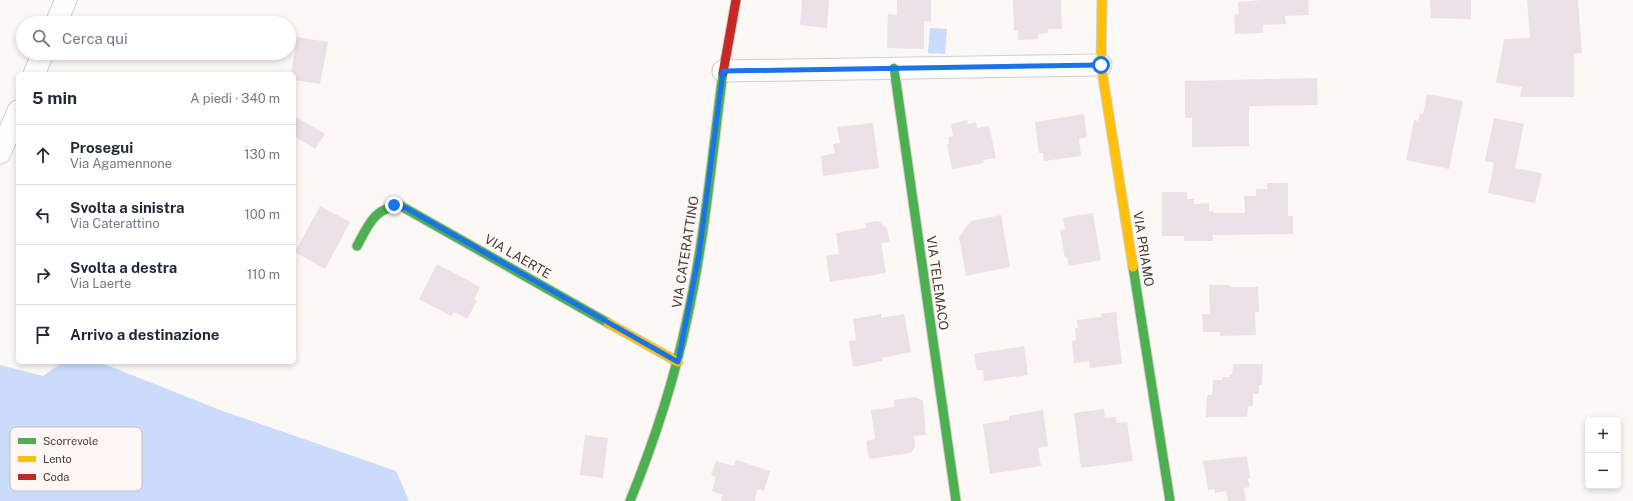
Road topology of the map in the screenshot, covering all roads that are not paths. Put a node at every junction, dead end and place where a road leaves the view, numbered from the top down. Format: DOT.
graph roads {
  1 [pos="66,0"];
  2 [pos="736,0"];
  3 [pos="1102,0"];
  4 [pos="59,16"];
  5 [pos="40,60"];
  6 [pos="1101,65"];
  7 [pos="894,68"];
  8 [pos="723,71"];
  9 [pos="35,72"];
  10 [pos="16,116"];
  11 [pos="0,153"];
  12 [pos="358,246"];
  13 [pos="678,362"];
  14 [pos="630,501"];
  15 [pos="956,501"];
  16 [pos="1170,501"];
  1 -- 4 [label="street"];
  2 -- 8 [label="street, VIA CATERATTINO"];
  3 -- 6 [label="street, VIA PRIAMO"];
  5 -- 9 [label="street"];
  6 -- 7 [label="street"];
  6 -- 16 [label="street, VIA PRIAMO"];
  7 -- 8 [label="street"];
  7 -- 15 [label="street, VIA TELEMACO"];
  8 -- 13 [label="street, VIA CATERATTINO"];
  10 -- 11 [label="street"];
  12 -- 13 [label="street, VIA LAERTE"];
  13 -- 14 [label="street, VIA CATERATTINO"];
}
